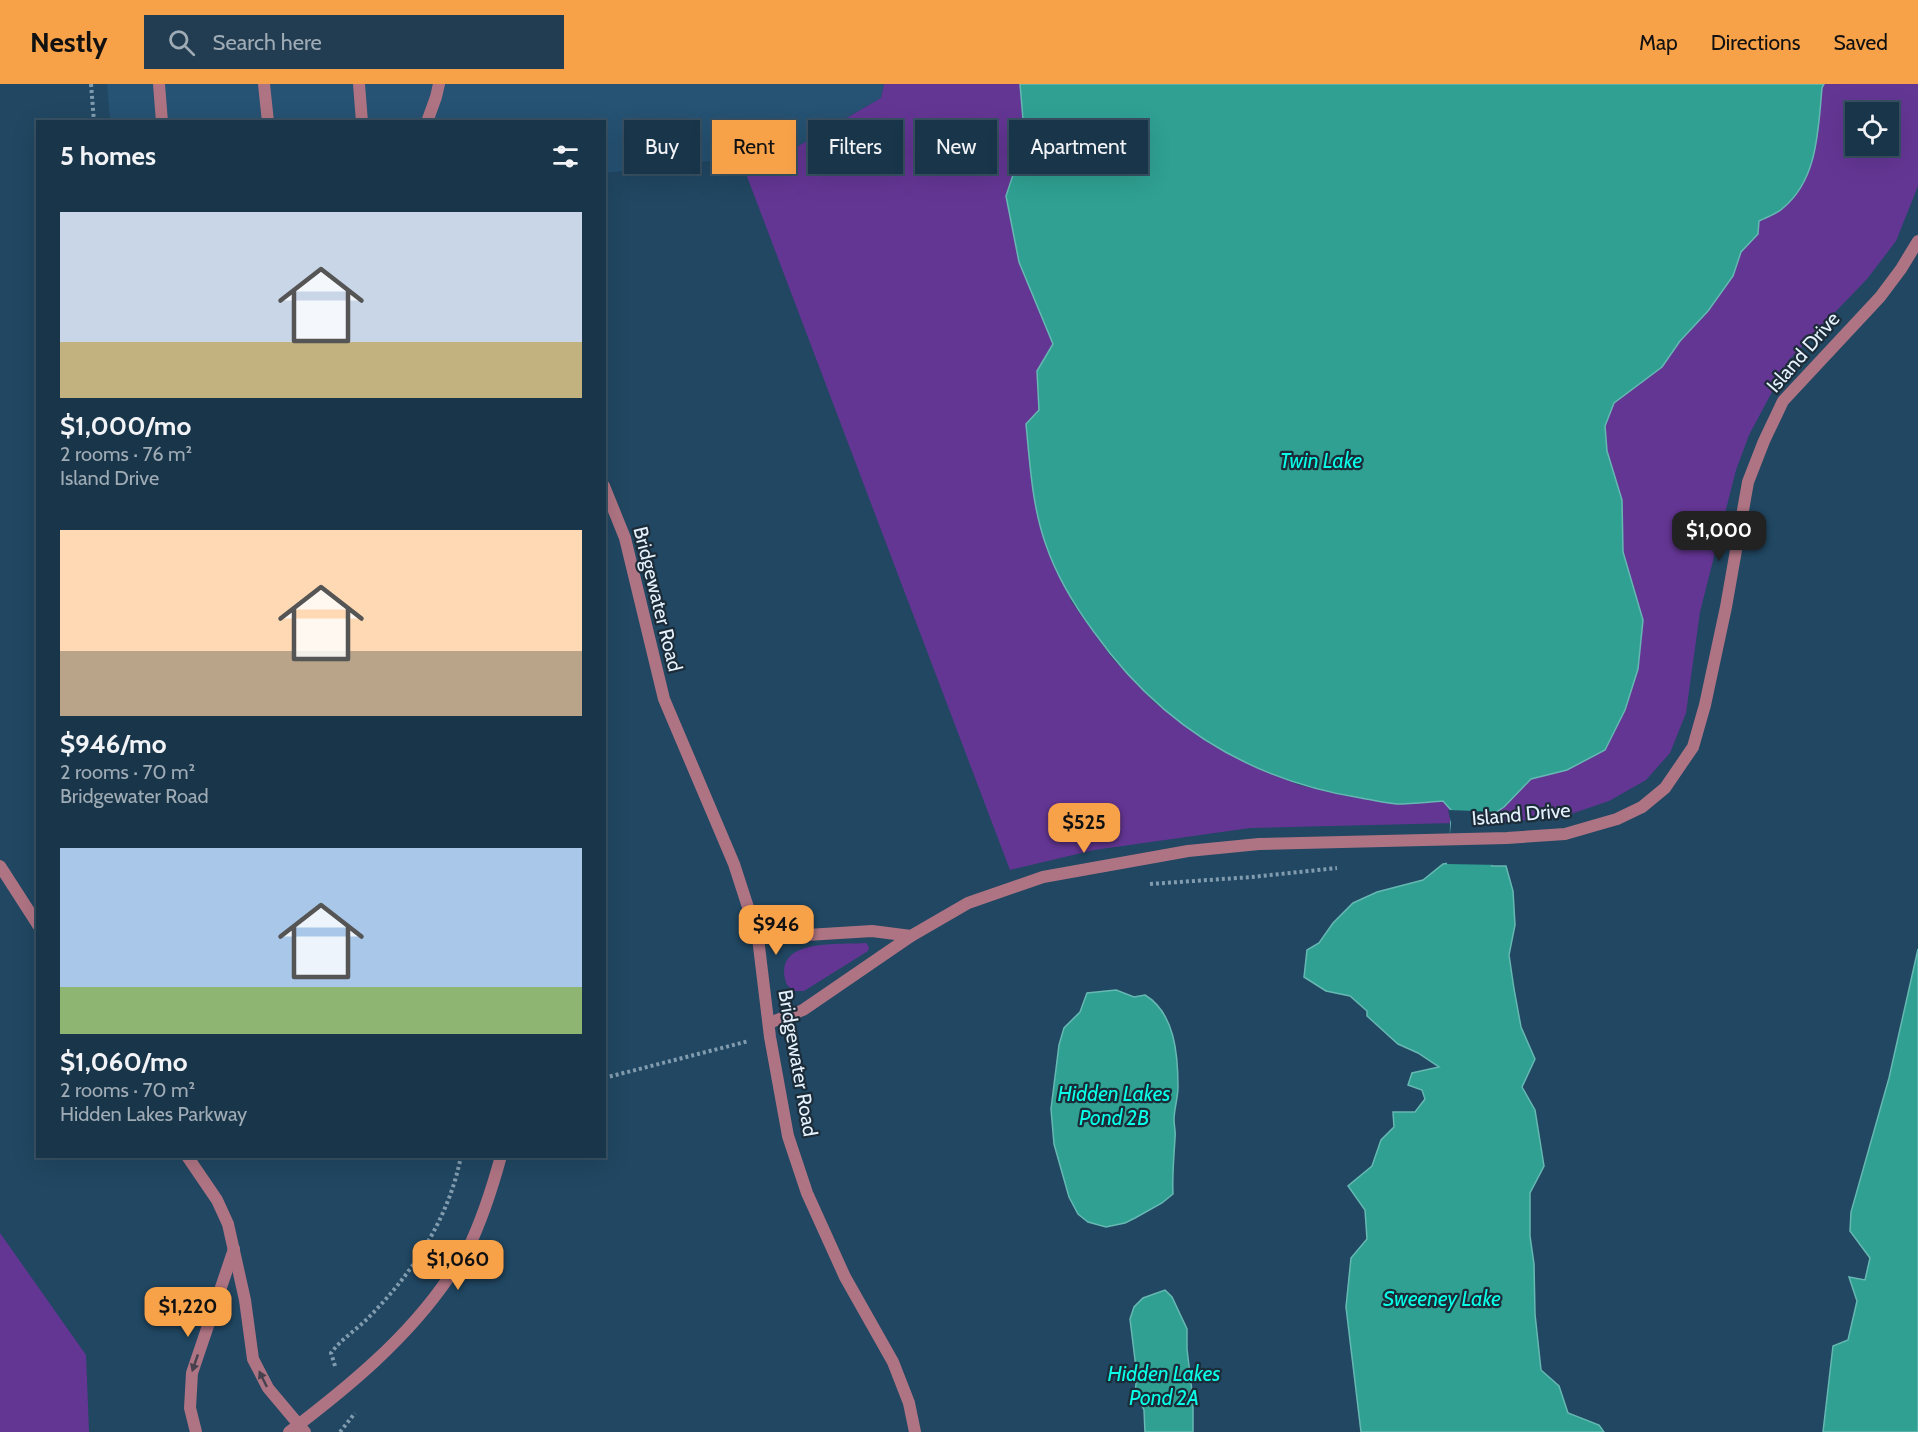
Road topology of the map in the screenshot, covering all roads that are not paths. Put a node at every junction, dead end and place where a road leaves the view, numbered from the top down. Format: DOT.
graph roads {
  1 [pos="159,84"];
  2 [pos="264,84"];
  3 [pos="359,84"];
  4 [pos="439,84"];
  5 [pos="162,120"];
  6 [pos="268,120"];
  7 [pos="362,120"];
  8 [pos="428,120"];
  9 [pos="1918,241"];
  10 [pos="606,491"];
  11 [pos="0,866"];
  12 [pos="36,922"];
  13 [pos="911,936"];
  14 [pos="758,938"];
  15 [pos="769,1023"];
  16 [pos="188,1158"];
  17 [pos="500,1158"];
  18 [pos="234,1248"];
  19 [pos="297,1430"];
  20 [pos="196,1432"];
  21 [pos="915,1432"];
  1 -- 5 [label="street"];
  2 -- 6 [label="street"];
  3 -- 7 [label="street"];
  4 -- 8 [label="street"];
  9 -- 13 [label="street, Island Drive"];
  10 -- 14 [label="street, Bridgewater Road"];
  11 -- 12 [label="street"];
  13 -- 14 [label="street"];
  13 -- 15 [label="street, Island Drive"];
  14 -- 15 [label="street, Bridgewater Road"];
  15 -- 21 [label="street, Bridgewater Road"];
  16 -- 18 [label="street"];
  17 -- 19 [label="street"];
  19 -- 18 [label="street, one-way"];
  18 -- 20 [label="street, one-way"];
}
